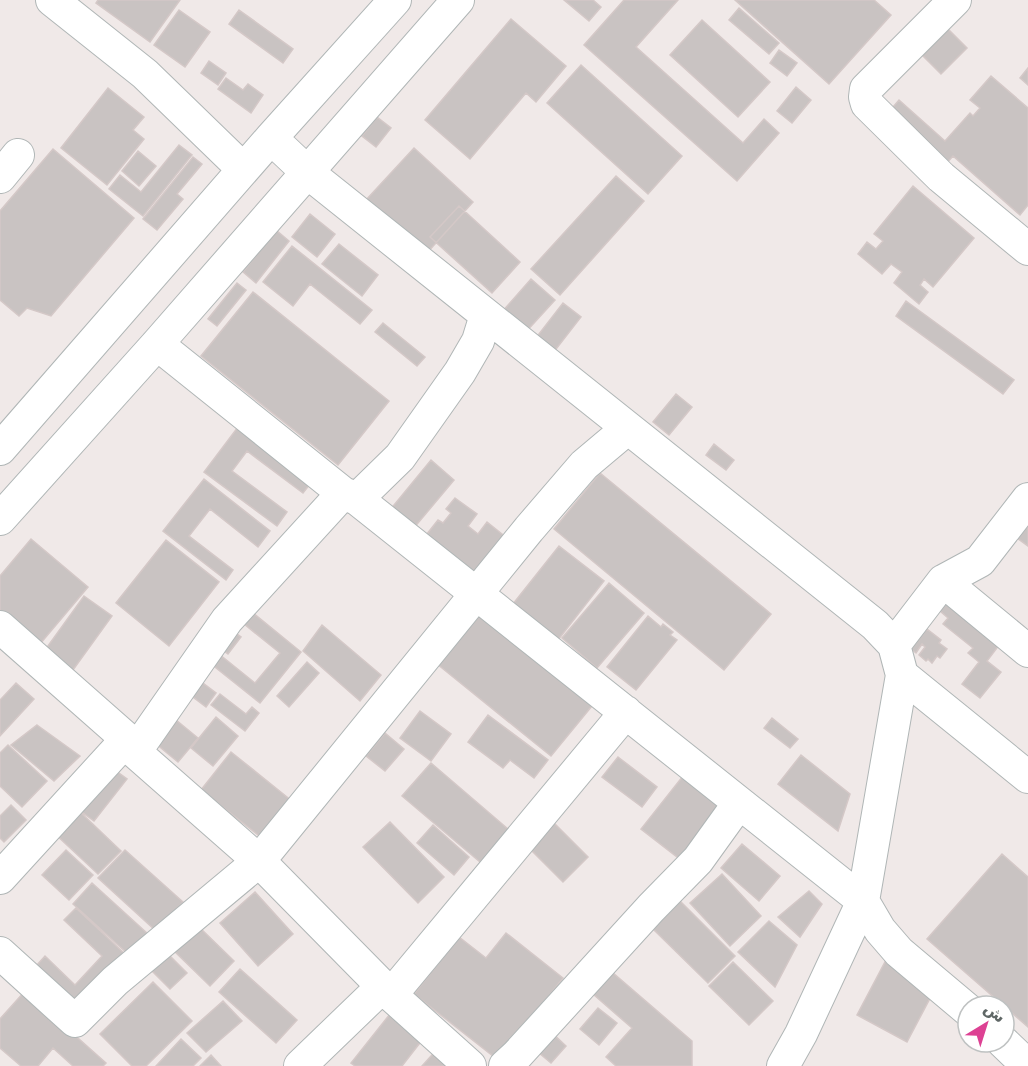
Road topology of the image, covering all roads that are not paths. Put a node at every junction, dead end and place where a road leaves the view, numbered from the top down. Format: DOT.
graph roads {
  1 [pos="52,0"];
  2 [pos="395,0"];
  3 [pos="458,0"];
  4 [pos="955,0"];
  5 [pos="271,138"];
  6 [pos="243,170"];
  7 [pos="307,172"];
  8 [pos="1028,249"];
  9 [pos="486,315"];
  10 [pos="157,344"];
  11 [pos="628,428"];
  12 [pos="0,449"];
  13 [pos="350,496"];
  14 [pos="1028,499"];
  15 [pos="0,519"];
  16 [pos="943,581"];
  17 [pos="477,594"];
  18 [pos="0,627"];
  19 [pos="894,645"];
  20 [pos="1028,651"];
  21 [pos="902,675"];
  22 [pos="626,712"];
  23 [pos="131,746"];
  24 [pos="1028,777"];
  25 [pos="739,803"];
  26 [pos="259,861"];
  27 [pos="0,878"];
  28 [pos="863,901"];
  29 [pos="0,953"];
  30 [pos="387,991"];
  31 [pos="956,1000"];
  32 [pos="1016,1054"];
  33 [pos="300,1066"];
  34 [pos="470,1066"];
  35 [pos="505,1066"];
  36 [pos="783,1066"];
  37 [pos="1028,1066"];
  1 -- 6 [label="street"];
  2 -- 5 [label="street"];
  3 -- 7 [label="street"];
  4 -- 8 [label="street"];
  5 -- 6 [label="street"];
  5 -- 7 [label="street"];
  6 -- 12 [label="street"];
  7 -- 9 [label="street"];
  7 -- 10 [label="street"];
  9 -- 11 [label="street"];
  9 -- 13 [label="street"];
  10 -- 13 [label="street"];
  10 -- 15 [label="street"];
  11 -- 17 [label="street"];
  11 -- 19 [label="street"];
  13 -- 17 [label="street"];
  13 -- 23 [label="street"];
  14 -- 16 [label="street"];
  16 -- 19 [label="street"];
  16 -- 20 [label="street"];
  17 -- 22 [label="street"];
  17 -- 26 [label="street"];
  18 -- 23 [label="street"];
  19 -- 21 [label="street"];
  21 -- 24 [label="street"];
  21 -- 28 [label="street"];
  22 -- 25 [label="street"];
  22 -- 30 [label="street"];
  23 -- 26 [label="street"];
  23 -- 27 [label="street"];
  25 -- 28 [label="street"];
  25 -- 35 [label="street"];
  26 -- 29 [label="street"];
  26 -- 30 [label="street"];
  28 -- 31 [label="street"];
  28 -- 36 [label="street"];
  30 -- 33 [label="street"];
  30 -- 34 [label="street"];
  32 -- 37 [label="street"];
}
